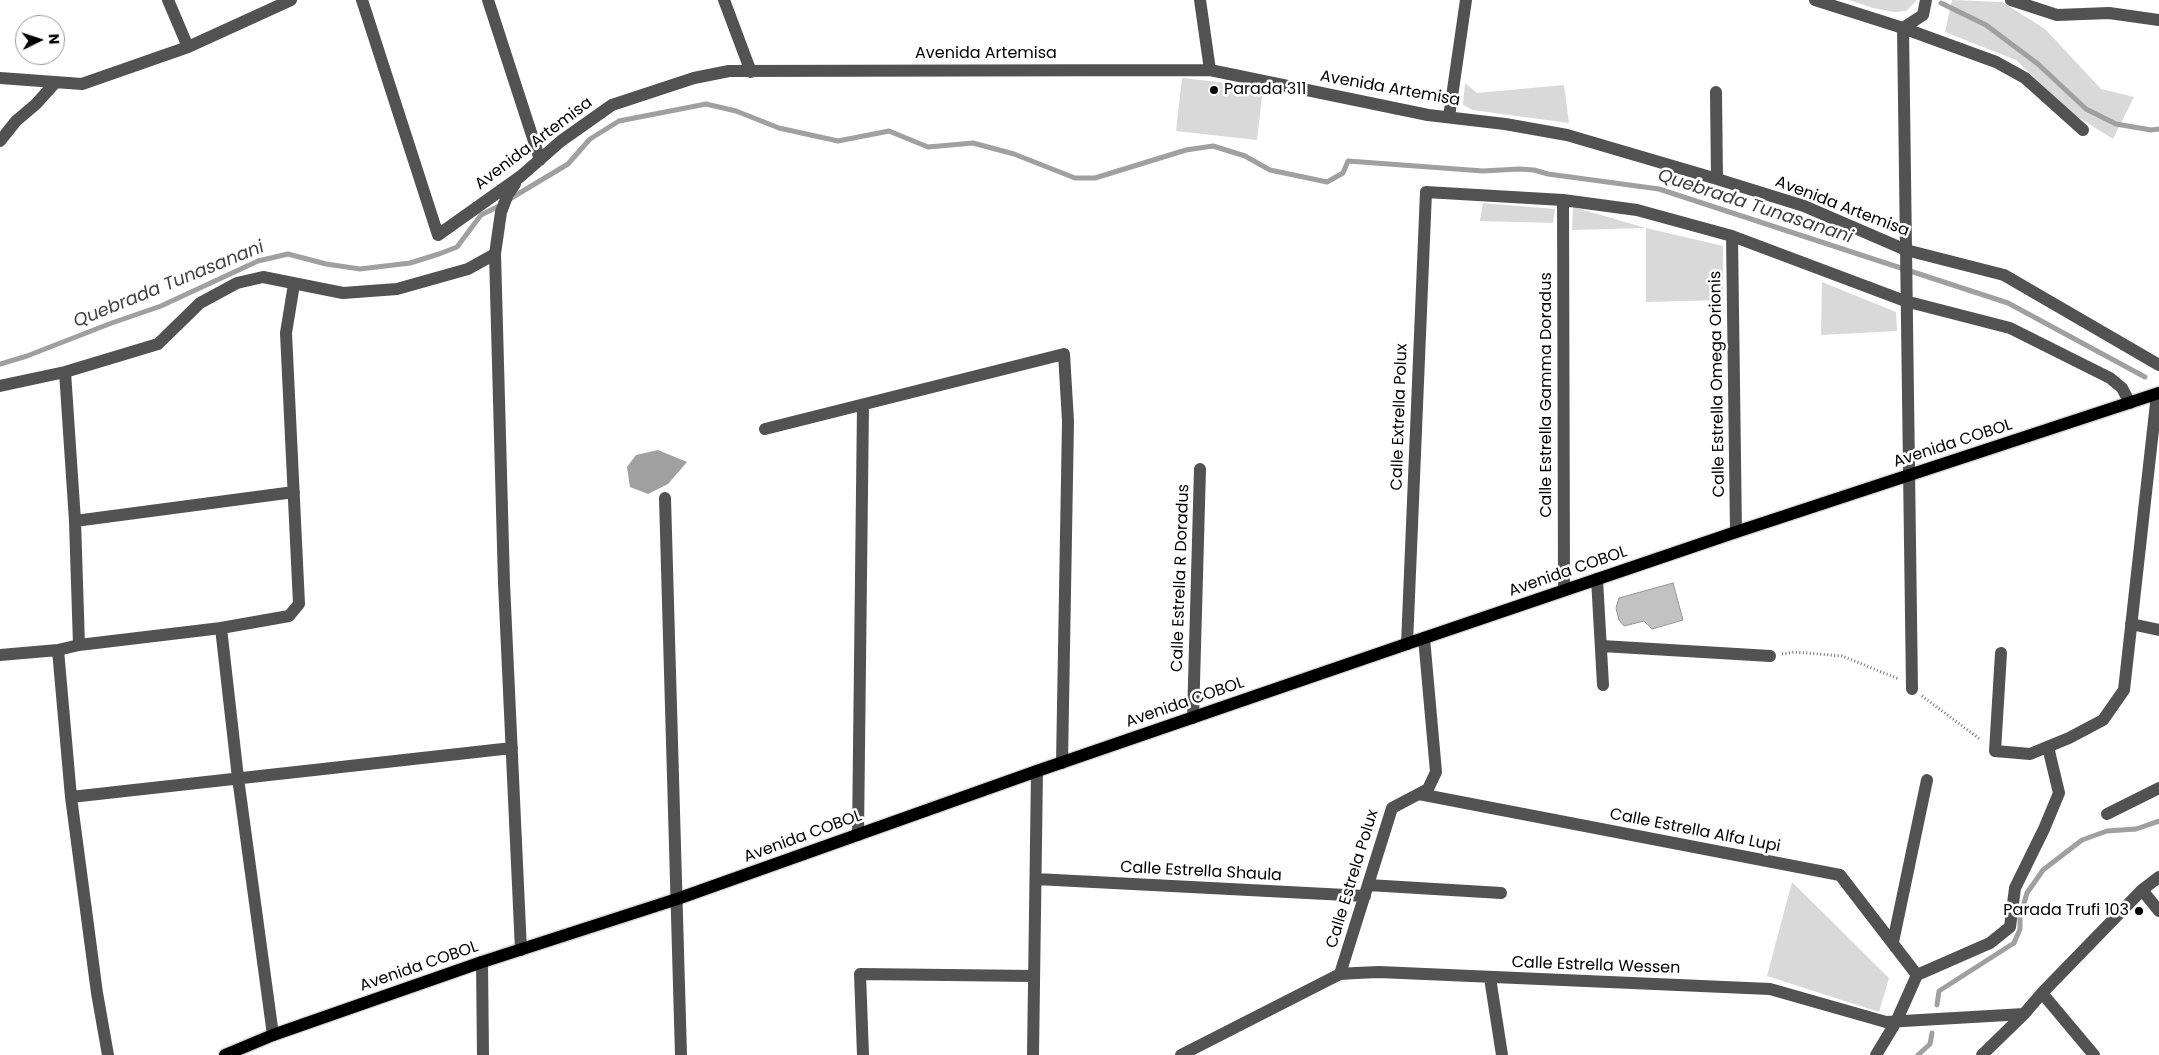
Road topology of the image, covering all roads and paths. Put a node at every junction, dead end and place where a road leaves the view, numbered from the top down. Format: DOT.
graph roads {
  1 [pos="168,0"];
  2 [pos="291,0"];
  3 [pos="362,0"];
  4 [pos="488,0"];
  5 [pos="724,0"];
  6 [pos="1200,0"];
  7 [pos="1466,0"];
  8 [pos="1814,0"];
  9 [pos="1926,0"];
  10 [pos="2011,0"];
  11 [pos="2159,20"];
  12 [pos="1904,28"];
  13 [pos="188,47"];
  14 [pos="1210,70"];
  15 [pos="751,72"];
  16 [pos="0,78"];
  17 [pos="55,83"];
  18 [pos="1716,92"];
  19 [pos="1449,117"];
  20 [pos="2083,130"];
  21 [pos="0,141"];
  22 [pos="540,160"];
  23 [pos="521,176"];
  24 [pos="1718,179"];
  25 [pos="1563,200"];
  26 [pos="1732,236"];
  27 [pos="1906,250"];
  28 [pos="496,254"];
  29 [pos="294,284"];
  30 [pos="1906,301"];
  31 [pos="2159,364"];
  32 [pos="65,372"];
  33 [pos="0,386"];
  34 [pos="2158,394"];
  35 [pos="2130,403"];
  36 [pos="863,405"];
  37 [pos="765,429"];
  38 [pos="1200,469"];
  39 [pos="1910,476"];
  40 [pos="294,492"];
  41 [pos="664,498"];
  42 [pos="75,521"];
  43 [pos="1736,532"];
  44 [pos="1597,579"];
  45 [pos="1564,590"];
  46 [pos="2131,624"];
  47 [pos="221,628"];
  48 [pos="2159,630"];
  49 [pos="1424,638"];
  50 [pos="1406,644"];
  51 [pos="79,645"];
  52 [pos="1602,646"];
  53 [pos="58,650"];
  54 [pos="2001,653"];
  55 [pos="0,655"];
  56 [pos="1770,656"];
  57 [pos="1603,685"];
  58 [pos="1912,689"];
  59 [pos="1193,718"];
  60 [pos="2048,747"];
  61 [pos="512,748"];
  62 [pos="1995,751"];
  63 [pos="1062,763"];
  64 [pos="1037,771"];
  65 [pos="238,778"];
  66 [pos="1927,780"];
  67 [pos="2159,788"];
  68 [pos="1419,794"];
  69 [pos="71,797"];
  70 [pos="2107,814"];
  71 [pos="858,835"];
  72 [pos="2159,877"];
  73 [pos="1036,879"];
  74 [pos="2142,890"];
  75 [pos="1367,891"];
  76 [pos="1501,892"];
  77 [pos="677,899"];
  78 [pos="2159,911"];
  79 [pos="1893,942"];
  80 [pos="521,950"];
  81 [pos="482,962"];
  82 [pos="1340,974"];
  83 [pos="1916,975"];
  84 [pos="1034,976"];
  85 [pos="1490,978"];
  86 [pos="2042,993"];
  87 [pos="2024,1014"];
  88 [pos="1896,1022"];
  89 [pos="273,1035"];
  90 [pos="108,1055"];
  91 [pos="225,1055"];
  92 [pos="483,1055"];
  93 [pos="681,1055"];
  94 [pos="863,1055"];
  95 [pos="1033,1055"];
  96 [pos="1181,1055"];
  97 [pos="1502,1055"];
  98 [pos="1876,1055"];
  99 [pos="1982,1055"];
  100 [pos="2094,1055"];
  1 -- 13 [label="street"];
  2 -- 13 [label="street"];
  3 -- 23 [label="street, Avenida Artemisa"];
  4 -- 22 [label="street"];
  5 -- 15 [label="street"];
  6 -- 14 [label="street"];
  7 -- 19 [label="street"];
  8 -- 12 [label="street"];
  9 -- 12 [label="street"];
  10 -- 11 [label="street"];
  12 -- 20 [label="street"];
  12 -- 27 [label="street"];
  13 -- 17 [label="street"];
  14 -- 15 [label="street, Avenida Artemisa"];
  14 -- 19 [label="street, Avenida Artemisa"];
  15 -- 22 [label="street, Avenida Artemisa"];
  16 -- 17 [label="street"];
  17 -- 21 [label="street"];
  18 -- 24 [label="street"];
  19 -- 24 [label="street, Avenida Artemisa"];
  22 -- 23 [label="street, Avenida Artemisa"];
  23 -- 28 [label="street"];
  24 -- 27 [label="street, Avenida Artemisa"];
  25 -- 26 [label="street"];
  25 -- 45 [label="street, Calle Estrella Gamma Doradus"];
  25 -- 50 [label="street, Calle Extrella Polux"];
  26 -- 30 [label="street"];
  26 -- 43 [label="street, Calle Estrella Omega Orionis"];
  27 -- 30 [label="street"];
  27 -- 31 [label="street, Avenida Artemisa"];
  28 -- 29 [label="street"];
  28 -- 61 [label="street"];
  29 -- 32 [label="street"];
  29 -- 40 [label="street"];
  30 -- 35 [label="street"];
  30 -- 39 [label="street"];
  32 -- 33 [label="street"];
  32 -- 42 [label="street"];
  34 -- 35 [label="main road, Avenida COBOL"];
  34 -- 46 [label="street"];
  35 -- 39 [label="main road, Avenida COBOL"];
  36 -- 37 [label="street"];
  36 -- 63 [label="street"];
  36 -- 71 [label="street"];
  38 -- 59 [label="street, Calle Estrella R Doradus"];
  39 -- 43 [label="main road, Avenida COBOL"];
  39 -- 58 [label="street"];
  40 -- 42 [label="street"];
  40 -- 47 [label="street"];
  41 -- 77 [label="street"];
  42 -- 51 [label="street"];
  43 -- 44 [label="main road, Avenida COBOL"];
  44 -- 45 [label="main road, Avenida COBOL"];
  44 -- 52 [label="street"];
  45 -- 49 [label="main road, Avenida COBOL"];
  46 -- 48 [label="street"];
  46 -- 60 [label="street"];
  47 -- 51 [label="street"];
  47 -- 65 [label="street"];
  49 -- 50 [label="main road, Avenida COBOL"];
  49 -- 68 [label="street, Calle Estrela Polux"];
  50 -- 59 [label="main road, Avenida COBOL"];
  51 -- 53 [label="street"];
  52 -- 56 [label="street"];
  52 -- 57 [label="street"];
  53 -- 55 [label="street"];
  53 -- 69 [label="street"];
  54 -- 62 [label="street"];
  56 -- 58 [label="path"];
  58 -- 62 [label="path"];
  59 -- 63 [label="main road, Avenida COBOL"];
  60 -- 62 [label="street"];
  60 -- 83 [label="street"];
  61 -- 65 [label="street"];
  61 -- 80 [label="street"];
  63 -- 64 [label="main road, Avenida COBOL"];
  64 -- 71 [label="main road, Avenida COBOL"];
  64 -- 73 [label="street"];
  65 -- 69 [label="street"];
  65 -- 89 [label="street"];
  66 -- 79 [label="street"];
  67 -- 70 [label="street"];
  68 -- 75 [label="street, Calle Estrela Polux"];
  68 -- 79 [label="street, Calle Estrella Alfa Lupi"];
  69 -- 90 [label="street"];
  71 -- 77 [label="main road, Avenida COBOL"];
  72 -- 74 [label="street"];
  73 -- 75 [label="street, Calle Estrella Shaula"];
  73 -- 84 [label="street"];
  74 -- 78 [label="street"];
  74 -- 86 [label="street"];
  75 -- 76 [label="street, Calle Estrella Shaula"];
  75 -- 82 [label="street, Calle Estrela Polux"];
  77 -- 80 [label="main road, Avenida COBOL"];
  77 -- 93 [label="street"];
  79 -- 83 [label="street, Calle Estrella Alfa Lupi"];
  80 -- 81 [label="main road, Avenida COBOL"];
  81 -- 89 [label="main road, Avenida COBOL"];
  81 -- 92 [label="street"];
  82 -- 85 [label="street, Calle Estrella Wessen"];
  82 -- 96 [label="street, Calle Estrella Wessen"];
  83 -- 88 [label="street"];
  84 -- 94 [label="street"];
  84 -- 95 [label="street"];
  85 -- 88 [label="street, Calle Estrella Wessen"];
  85 -- 97 [label="street"];
  86 -- 87 [label="street"];
  86 -- 100 [label="street"];
  87 -- 88 [label="street, Calle Estrella Wessen"];
  87 -- 99 [label="street"];
  88 -- 98 [label="street"];
  89 -- 91 [label="main road, Avenida COBOL"];
}
